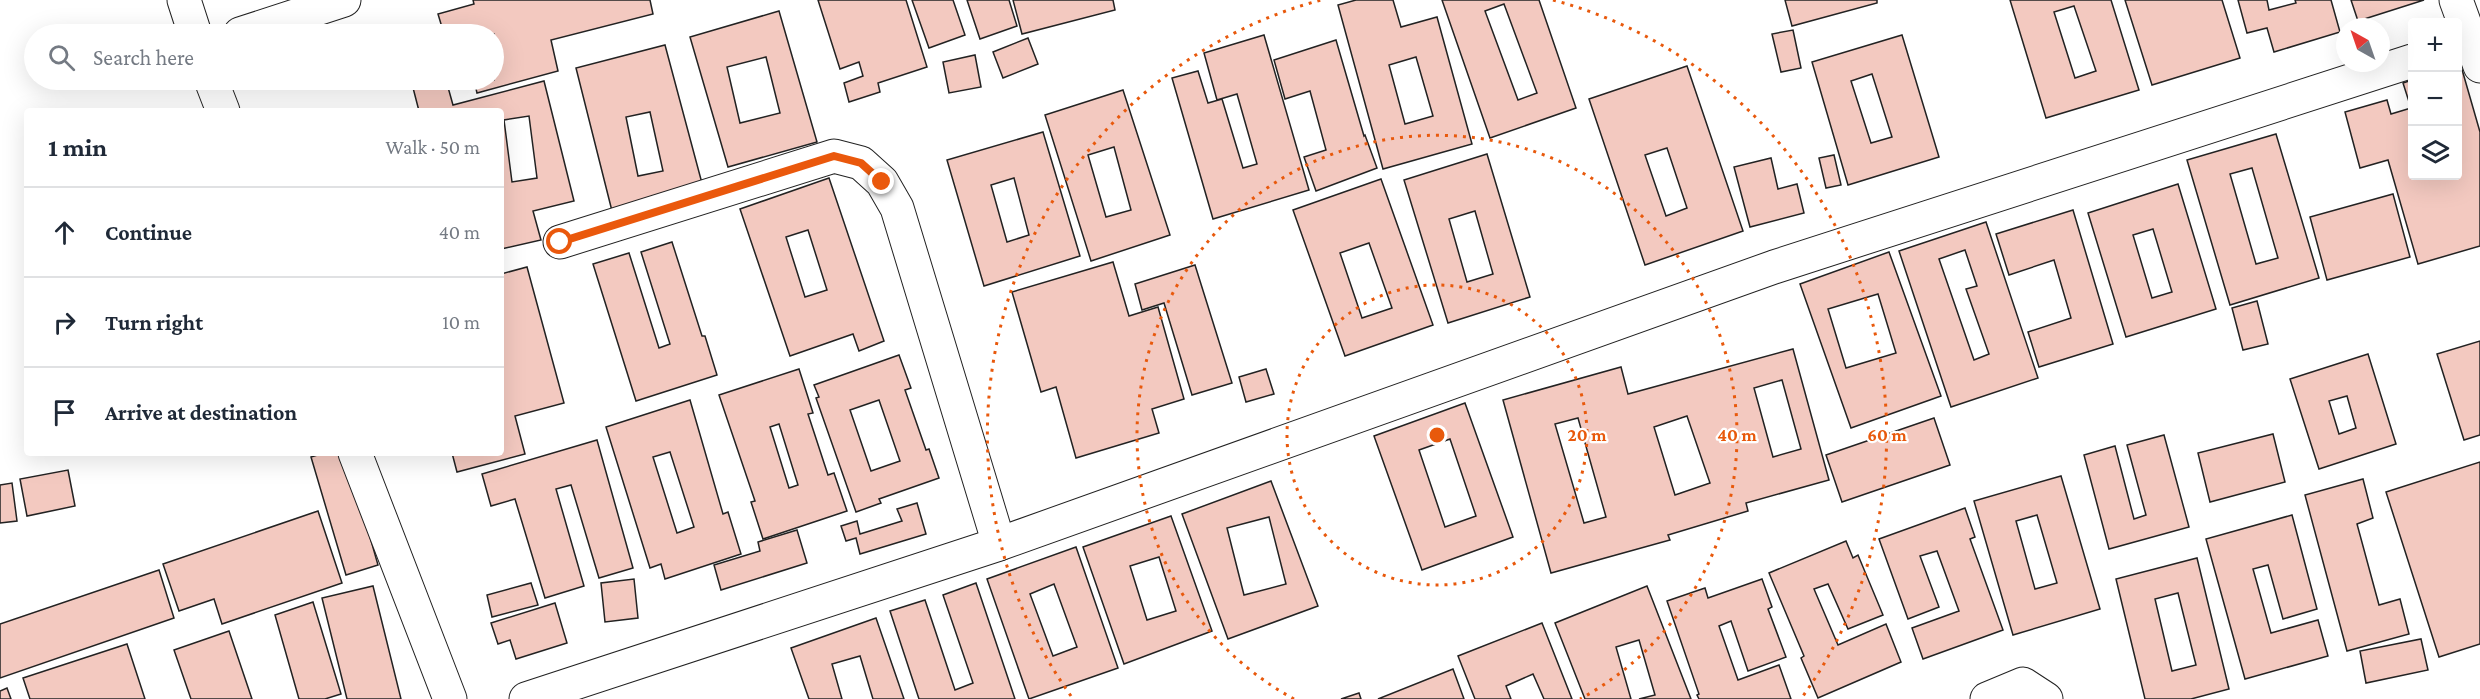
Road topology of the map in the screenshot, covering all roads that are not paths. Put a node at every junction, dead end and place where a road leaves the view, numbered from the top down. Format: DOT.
graph roads {
  1 [pos="184,0"];
  2 [pos="344,0"];
  3 [pos="2456,0"];
  4 [pos="192,24"];
  5 [pos="271,24"];
  6 [pos="2470,52"];
  7 [pos="2408,62"];
  8 [pos="215,90"];
  9 [pos="222,108"];
  10 [pos="560,242"];
  11 [pos="356,456"];
  12 [pos="999,544"];
  13 [pos="450,699"];
  14 [pos="526,699"];
  15 [pos="1987,699"];
  16 [pos="2046,699"];
  1 -- 4 [label="street"];
  2 -- 5 [label="street"];
  3 -- 6 [label="street"];
  7 -- 12 [label="street"];
  8 -- 9 [label="street"];
  10 -- 12 [label="street"];
  11 -- 13 [label="street"];
  12 -- 14 [label="street"];
  15 -- 16 [label="street"];
}
